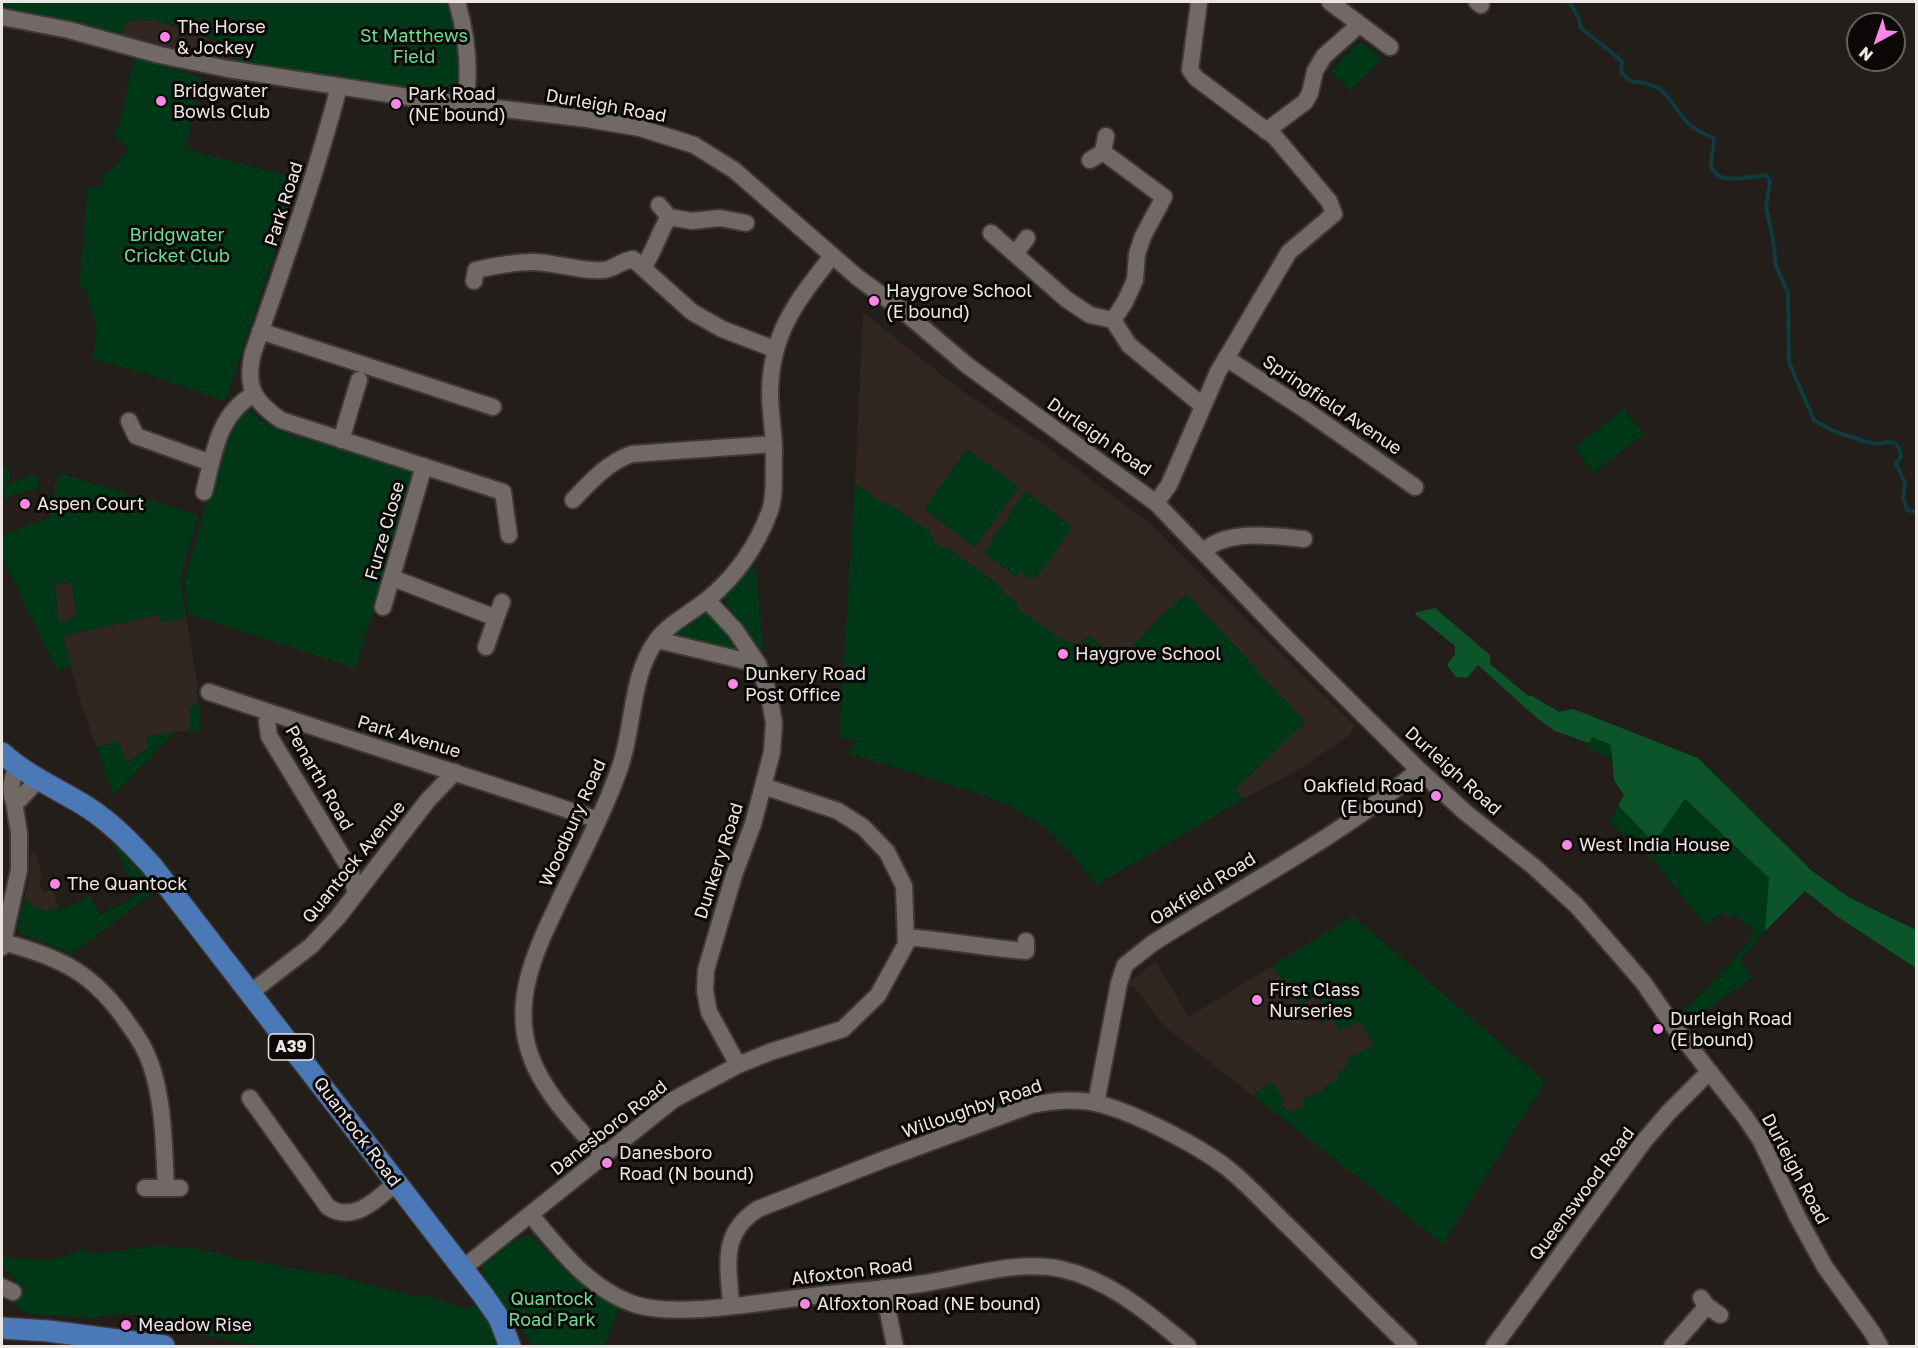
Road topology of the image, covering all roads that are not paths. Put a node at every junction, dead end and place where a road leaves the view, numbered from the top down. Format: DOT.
graph roads {
  1 [pos="457,2"];
  2 [pos="1199,2"];
  3 [pos="1330,2"];
  4 [pos="2,17"];
  5 [pos="1359,25"];
  6 [pos="1390,47"];
  7 [pos="339,87"];
  8 [pos="465,105"];
  9 [pos="1266,130"];
  10 [pos="1100,149"];
  11 [pos="746,223"];
  12 [pos="992,233"];
  13 [pos="1027,238"];
  14 [pos="1015,254"];
  15 [pos="832,256"];
  16 [pos="644,266"];
  17 [pos="474,281"];
  18 [pos="1113,320"];
  19 [pos="260,331"];
  20 [pos="774,349"];
  21 [pos="1226,358"];
  22 [pos="359,380"];
  23 [pos="254,394"];
  24 [pos="1203,406"];
  25 [pos="493,407"];
  26 [pos="130,435"];
  27 [pos="341,440"];
  28 [pos="774,444"];
  29 [pos="631,446"];
  30 [pos="619,459"];
  31 [pos="211,463"];
  32 [pos="424,466"];
  33 [pos="1416,487"];
  34 [pos="204,492"];
  35 [pos="572,500"];
  36 [pos="1156,503"];
  37 [pos="509,535"];
  38 [pos="1304,539"];
  39 [pos="1204,551"];
  40 [pos="393,578"];
  41 [pos="707,600"];
  42 [pos="383,607"];
  43 [pos="657,640"];
  44 [pos="486,647"];
  45 [pos="758,664"];
  46 [pos="209,692"];
  47 [pos="270,713"];
  48 [pos="9,759"];
  49 [pos="1419,770"];
  50 [pos="455,772"];
  51 [pos="38,780"];
  52 [pos="763,786"];
  53 [pos="14,802"];
  54 [pos="597,820"];
  55 [pos="356,894"];
  56 [pos="906,937"];
  57 [pos="1026,941"];
  58 [pos="2,944"];
  59 [pos="250,993"];
  60 [pos="738,1065"];
  61 [pos="1709,1072"];
  62 [pos="250,1098"];
  63 [pos="1096,1103"];
  64 [pos="603,1156"];
  65 [pos="396,1184"];
  66 [pos="145,1188"];
  67 [pos="531,1215"];
  68 [pos="462,1269"];
  69 [pos="884,1288"];
  70 [pos="732,1306"];
  71 [pos="1709,1306"];
  72 [pos="2,1328"];
  73 [pos="164,1347"];
  74 [pos="510,1347"];
  75 [pos="895,1347"];
  76 [pos="1188,1347"];
  77 [pos="1409,1347"];
  78 [pos="1494,1347"];
  79 [pos="1672,1347"];
  80 [pos="1880,1347"];
  1 -- 8 [label="street"];
  2 -- 9 [label="street"];
  3 -- 5 [label="street"];
  4 -- 7 [label="street, Durleigh Road"];
  5 -- 6 [label="street"];
  5 -- 9 [label="street"];
  7 -- 8 [label="street, Durleigh Road"];
  7 -- 19 [label="street, Park Road"];
  8 -- 15 [label="street, Durleigh Road"];
  9 -- 21 [label="street"];
  10 -- 18 [label="street"];
  11 -- 16 [label="street"];
  12 -- 14 [label="street"];
  13 -- 14 [label="street"];
  14 -- 18 [label="street"];
  15 -- 20 [label="street, Woodbury Road"];
  15 -- 36 [label="street, Durleigh Road"];
  16 -- 17 [label="street"];
  16 -- 20 [label="street"];
  18 -- 24 [label="street"];
  19 -- 23 [label="street, Park Road"];
  19 -- 25 [label="street"];
  20 -- 28 [label="street, Woodbury Road"];
  21 -- 24 [label="street"];
  21 -- 33 [label="street, Springfield Avenue"];
  22 -- 27 [label="street"];
  23 -- 27 [label="street, Furze Close"];
  23 -- 31 [label="street"];
  24 -- 36 [label="street"];
  26 -- 31 [label="street"];
  27 -- 32 [label="street, Furze Close"];
  28 -- 30 [label="street"];
  28 -- 41 [label="street, Woodbury Road"];
  29 -- 30 [label="street"];
  30 -- 35 [label="street"];
  31 -- 34 [label="street"];
  32 -- 37 [label="street, Furze Close"];
  32 -- 40 [label="street, Furze Close"];
  36 -- 39 [label="street, Durleigh Road"];
  38 -- 39 [label="street"];
  39 -- 49 [label="street, Durleigh Road"];
  40 -- 42 [label="street, Furze Close"];
  40 -- 44 [label="street"];
  41 -- 43 [label="street, Woodbury Road"];
  41 -- 45 [label="street, Dunkery Road"];
  43 -- 45 [label="street"];
  43 -- 54 [label="street, Woodbury Road"];
  45 -- 52 [label="street, Dunkery Road"];
  46 -- 47 [label="street, Park Avenue"];
  47 -- 50 [label="street, Park Avenue"];
  47 -- 55 [label="street, Penarth Road"];
  48 -- 51 [label="main road, A39"];
  48 -- 53 [label="street"];
  49 -- 61 [label="street, Durleigh Road"];
  49 -- 63 [label="street, Oakfield Road"];
  50 -- 54 [label="street, Park Avenue"];
  50 -- 55 [label="street, Quantock Avenue"];
  51 -- 53 [label="street"];
  51 -- 59 [label="main road, Quantock Road / A39"];
  52 -- 56 [label="street, Danesboro Road"];
  52 -- 60 [label="street, Dunkery Road"];
  53 -- 58 [label="street"];
  54 -- 64 [label="street, Woodbury Road"];
  55 -- 59 [label="street, Quantock Avenue"];
  56 -- 57 [label="street"];
  56 -- 60 [label="street, Danesboro Road"];
  58 -- 66 [label="street"];
  59 -- 65 [label="main road, Quantock Road / A39"];
  60 -- 64 [label="street, Danesboro Road"];
  61 -- 78 [label="street, Queenswood Road"];
  61 -- 80 [label="street, Durleigh Road"];
  62 -- 65 [label="street"];
  63 -- 70 [label="street, Willoughby Road"];
  63 -- 77 [label="street, Willoughby Road"];
  64 -- 67 [label="street, Danesboro Road"];
  65 -- 68 [label="main road, Quantock Road / A39"];
  67 -- 68 [label="street, Danesboro Road"];
  67 -- 70 [label="street, Alfoxton Road"];
  68 -- 74 [label="main road, Quantock Road / A39"];
  69 -- 70 [label="street, Alfoxton Road"];
  69 -- 75 [label="street"];
  69 -- 76 [label="street, Alfoxton Road"];
  71 -- 79 [label="street"];
  72 -- 73 [label="main road"];
}
